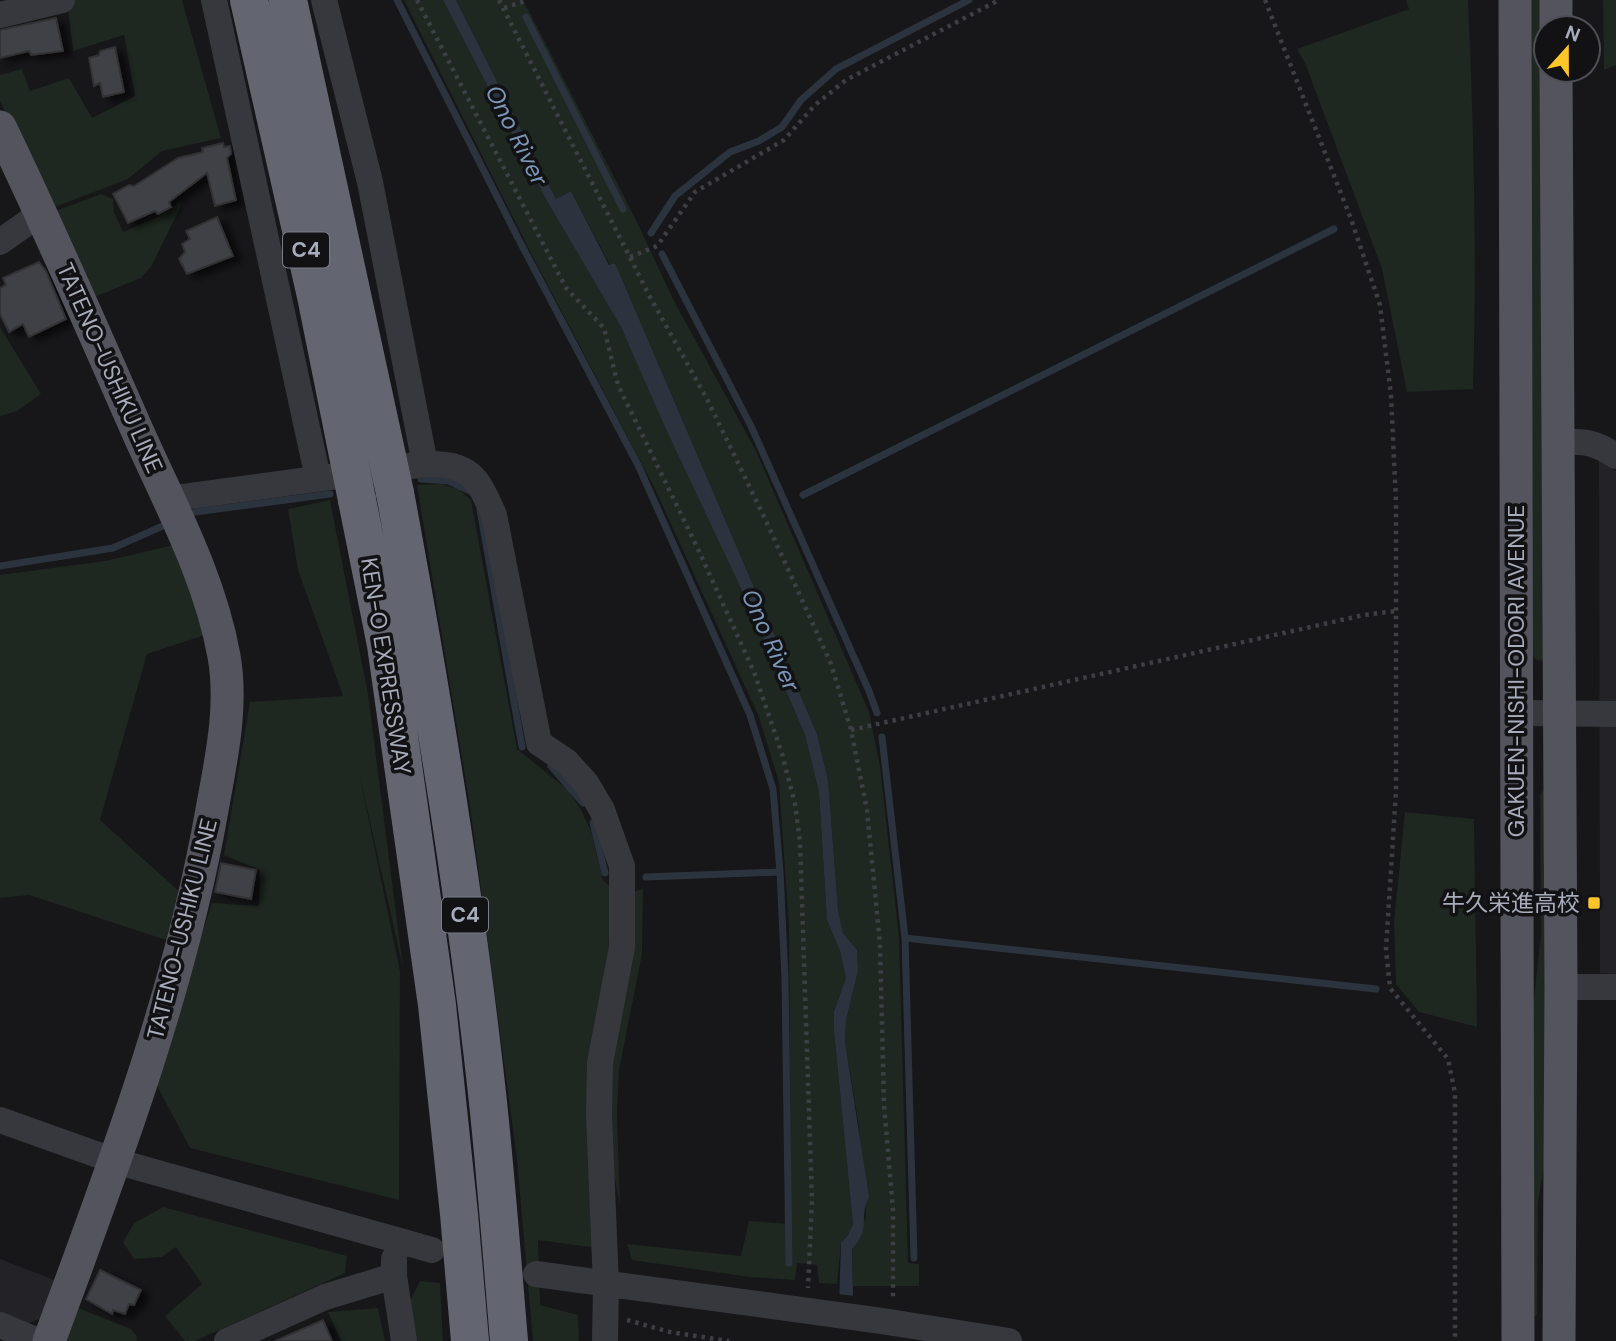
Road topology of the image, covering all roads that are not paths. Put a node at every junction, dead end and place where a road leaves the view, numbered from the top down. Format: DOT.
graph roads {
  1 [pos="62,0"];
  2 [pos="214,0"];
  3 [pos="249,0"];
  4 [pos="288,0"];
  5 [pos="324,0"];
  6 [pos="1516,0"];
  7 [pos="0,15"];
  8 [pos="1556,84"];
  9 [pos="0,127"];
  10 [pos="41,213"];
  11 [pos="0,242"];
  12 [pos="1556,442"];
  13 [pos="1616,456"];
  14 [pos="425,464"];
  15 [pos="318,478"];
  16 [pos="168,499"];
  17 [pos="1516,713"];
  18 [pos="1559,714"];
  19 [pos="1616,714"];
  20 [pos="1561,987"];
  21 [pos="1616,987"];
  22 [pos="0,1120"];
  23 [pos="116,1161"];
  24 [pos="393,1240"];
  25 [pos="432,1250"];
  26 [pos="536,1274"];
  27 [pos="394,1276"];
  28 [pos="606,1285"];
  29 [pos="0,1325"];
  30 [pos="606,1328"];
  31 [pos="38,1341"];
  32 [pos="49,1341"];
  33 [pos="227,1341"];
  34 [pos="404,1341"];
  35 [pos="470,1341"];
  36 [pos="509,1341"];
  37 [pos="1009,1341"];
  38 [pos="1518,1341"];
  39 [pos="1559,1341"];
  1 -- 7 [label="street"];
  2 -- 15 [label="street"];
  3 -- 35 [label="highway, KEN-O EXPRESSWAY / C4, bridge"];
  4 -- 36 [label="highway, KEN-O EXPRESSWAY / C4, bridge"];
  5 -- 14 [label="street"];
  6 -- 17 [label="main road, GAKUEN-NISHI-ODORI AVENUE"];
  8 -- 12 [label="main road, GAKUEN-NISHI-ODORI AVENUE"];
  9 -- 10 [label="main road, TATENO-USHIKU LINE"];
  10 -- 11 [label="street"];
  10 -- 16 [label="main road, TATENO-USHIKU LINE"];
  12 -- 13 [label="street"];
  12 -- 18 [label="main road, GAKUEN-NISHI-ODORI AVENUE"];
  14 -- 15 [label="street"];
  14 -- 28 [label="street"];
  15 -- 16 [label="street"];
  16 -- 23 [label="main road, TATENO-USHIKU LINE"];
  17 -- 18 [label="street"];
  17 -- 38 [label="main road, GAKUEN-NISHI-ODORI AVENUE"];
  18 -- 19 [label="street"];
  18 -- 20 [label="main road, GAKUEN-NISHI-ODORI AVENUE"];
  20 -- 21 [label="street"];
  20 -- 39 [label="main road, GAKUEN-NISHI-ODORI AVENUE"];
  22 -- 23 [label="street"];
  23 -- 24 [label="street"];
  23 -- 32 [label="main road, TATENO-USHIKU LINE"];
  24 -- 25 [label="street"];
  24 -- 27 [label="street"];
  26 -- 28 [label="street"];
  27 -- 33 [label="street"];
  27 -- 34 [label="street"];
  28 -- 30 [label="street"];
  28 -- 37 [label="street"];
  29 -- 31 [label="street"];
}
